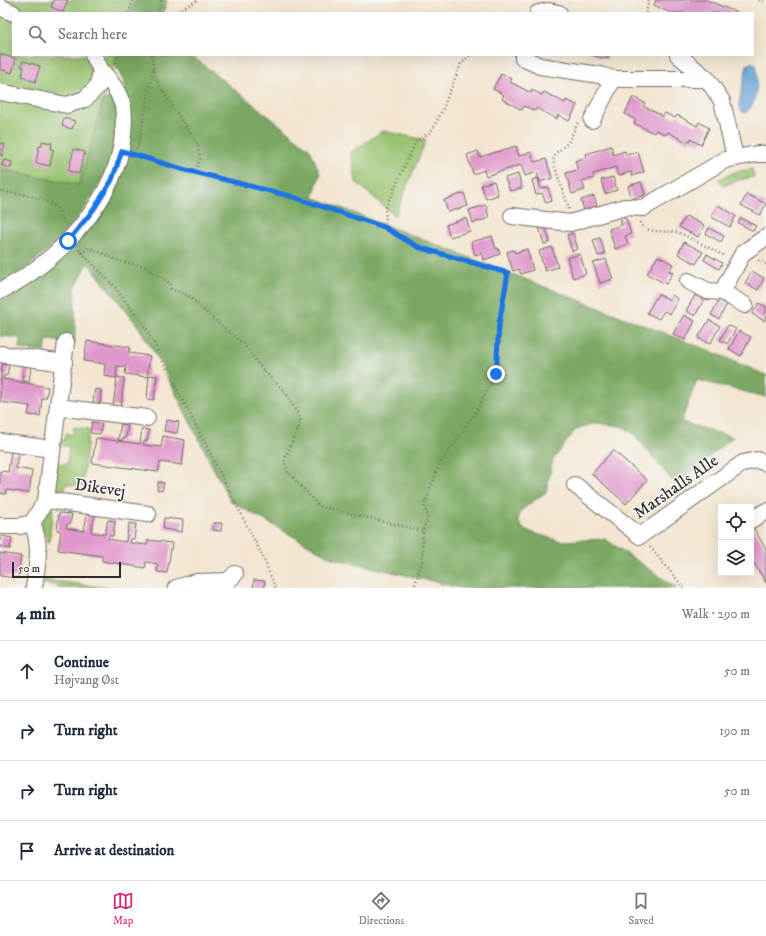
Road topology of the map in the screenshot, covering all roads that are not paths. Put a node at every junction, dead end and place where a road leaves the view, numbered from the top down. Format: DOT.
graph roads {
  1 [pos="0,7"];
  2 [pos="543,12"];
  3 [pos="554,12"];
  4 [pos="12,13"];
  5 [pos="94,56"];
  6 [pos="523,56"];
  7 [pos="679,56"];
  8 [pos="101,70"];
  9 [pos="613,79"];
  10 [pos="707,79"];
  11 [pos="0,92"];
  12 [pos="592,120"];
  13 [pos="766,154"];
  14 [pos="735,157"];
  15 [pos="512,216"];
  16 [pos="766,236"];
  17 [pos="688,281"];
  18 [pos="0,291"];
  19 [pos="722,292"];
  20 [pos="745,305"];
  21 [pos="66,342"];
  22 [pos="0,354"];
  23 [pos="64,363"];
  24 [pos="58,407"];
  25 [pos="147,418"];
  26 [pos="0,442"];
  27 [pos="52,448"];
  28 [pos="766,462"];
  29 [pos="575,485"];
  30 [pos="46,500"];
  31 [pos="766,511"];
  32 [pos="148,514"];
  33 [pos="754,518"];
  34 [pos="32,523"];
  35 [pos="0,526"];
  36 [pos="235,574"];
  37 [pos="34,588"];
  38 [pos="176,588"];
  1 -- 4 [label="street"];
  2 -- 3 [label="street"];
  5 -- 8 [label="street"];
  6 -- 9 [label="street"];
  7 -- 10 [label="street"];
  8 -- 11 [label="street"];
  8 -- 18 [label="street"];
  9 -- 10 [label="street"];
  9 -- 12 [label="street"];
  10 -- 14 [label="street"];
  13 -- 14 [label="street"];
  14 -- 15 [label="street"];
  16 -- 19 [label="street"];
  17 -- 19 [label="street"];
  19 -- 20 [label="street"];
  21 -- 23 [label="street"];
  22 -- 23 [label="street"];
  23 -- 24 [label="street"];
  24 -- 25 [label="street"];
  24 -- 27 [label="street"];
  26 -- 27 [label="street"];
  27 -- 30 [label="street"];
  28 -- 29 [label="street, Marshalls Alle"];
  30 -- 32 [label="street, Dikevej"];
  30 -- 34 [label="street"];
  31 -- 33 [label="street"];
  34 -- 35 [label="street"];
  34 -- 37 [label="street"];
  36 -- 38 [label="street"];
}
